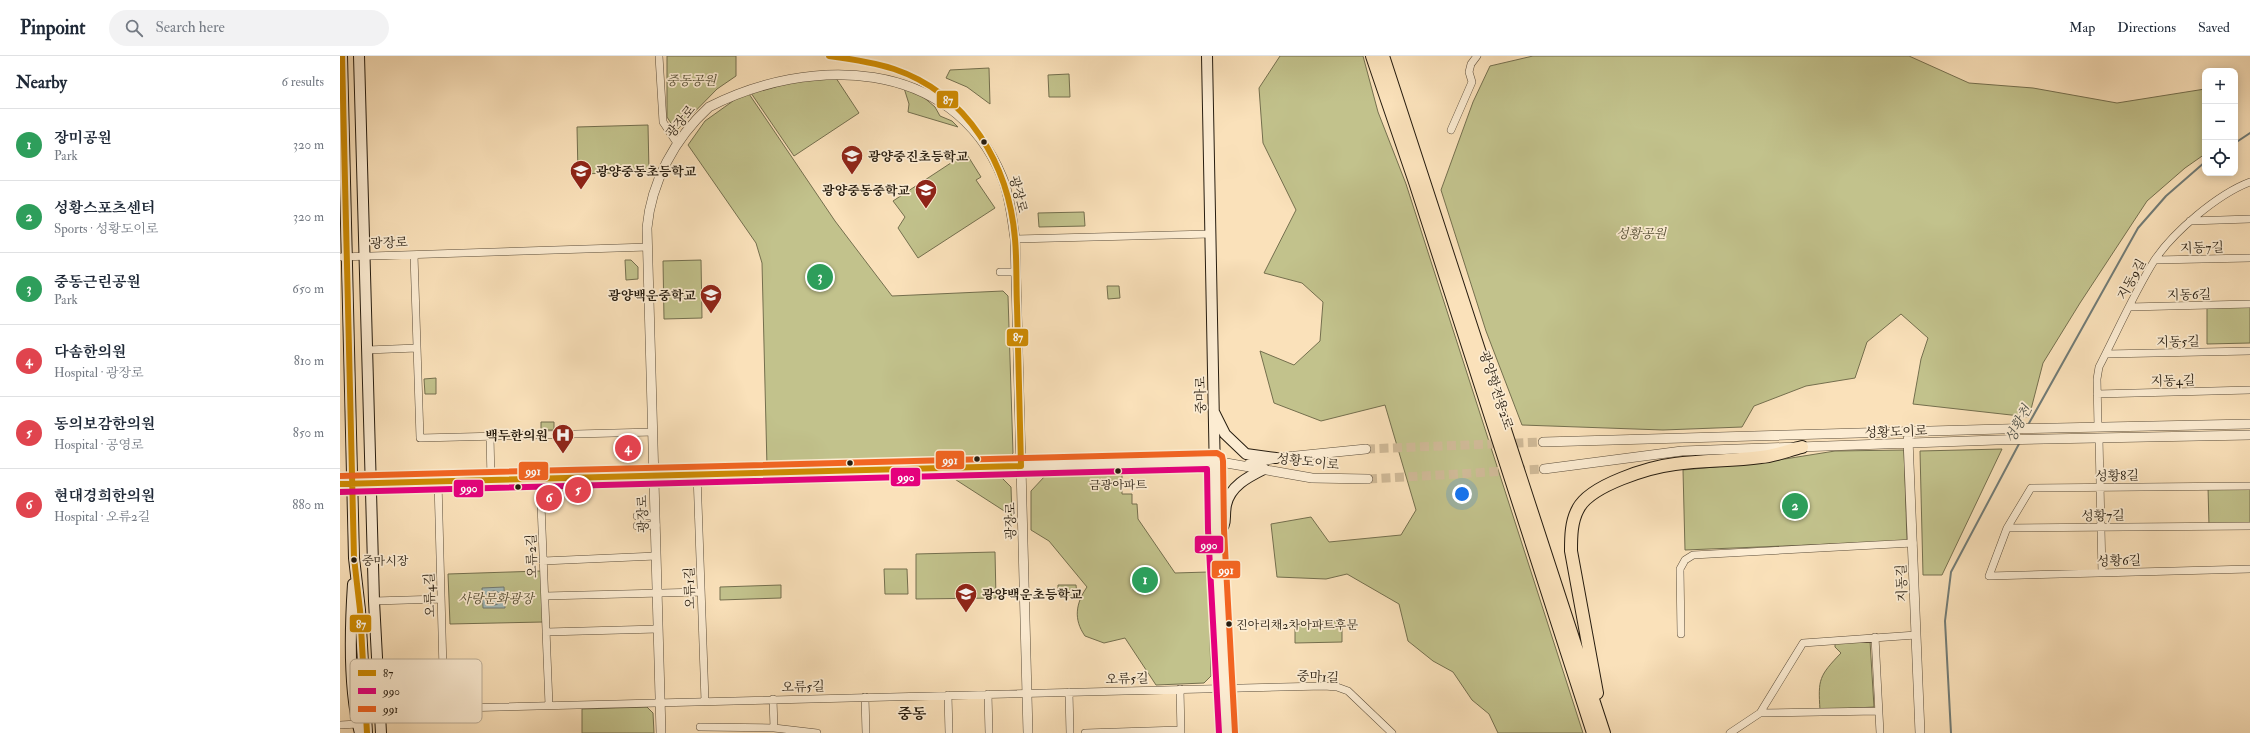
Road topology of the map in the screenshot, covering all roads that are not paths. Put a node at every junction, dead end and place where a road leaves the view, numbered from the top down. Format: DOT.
graph roads {
  1 [pos="342,56"];
  2 [pos="359,56"];
  3 [pos="659,56"];
  4 [pos="827,56"];
  5 [pos="1207,56"];
  6 [pos="1372,56"];
  7 [pos="1382,56"];
  8 [pos="1477,56"];
  9 [pos="737,84"];
  10 [pos="1451,130"];
  11 [pos="677,143"];
  12 [pos="2250,182"];
  13 [pos="2250,220"];
  14 [pos="2190,221"];
  15 [pos="1210,234"];
  16 [pos="1015,239"];
  17 [pos="648,247"];
  18 [pos="414,255"];
  19 [pos="365,256"];
  20 [pos="343,257"];
  21 [pos="2250,258"];
  22 [pos="2155,260"];
  23 [pos="1000,272"];
  24 [pos="1016,272"];
  25 [pos="2250,304"];
  26 [pos="2129,307"];
  27 [pos="417,348"];
  28 [pos="367,350"];
  29 [pos="2250,351"];
  30 [pos="2106,354"];
  31 [pos="2250,390"];
  32 [pos="2096,394"];
  33 [pos="1214,412"];
  34 [pos="2250,424"];
  35 [pos="2098,427"];
  36 [pos="653,432"];
  37 [pos="1908,432"];
  38 [pos="2250,435"];
  39 [pos="490,436"];
  40 [pos="2099,438"];
  41 [pos="1543,442"];
  42 [pos="1908,443"];
  43 [pos="1802,447"];
  44 [pos="1366,449"];
  45 [pos="1276,458"];
  46 [pos="1215,461"];
  47 [pos="1246,464"];
  48 [pos="1021,466"];
  49 [pos="1264,469"];
  50 [pos="1544,469"];
  51 [pos="697,474"];
  52 [pos="654,476"];
  53 [pos="540,479"];
  54 [pos="1368,479"];
  55 [pos="491,480"];
  56 [pos="438,481"];
  57 [pos="371,483"];
  58 [pos="340,484"];
  59 [pos="353,484"];
  60 [pos="2250,486"];
  61 [pos="2100,488"];
  62 [pos="637,516"];
  63 [pos="655,516"];
  64 [pos="637,526"];
  65 [pos="656,526"];
  66 [pos="2250,526"];
  67 [pos="2101,527"];
  68 [pos="2007,528"];
  69 [pos="1216,537"];
  70 [pos="1913,543"];
  71 [pos="656,556"];
  72 [pos="354,558"];
  73 [pos="543,561"];
  74 [pos="2250,569"];
  75 [pos="2102,573"];
  76 [pos="701,592"];
  77 [pos="657,593"];
  78 [pos="545,596"];
  79 [pos="441,599"];
  80 [pos="374,601"];
  81 [pos="658,629"];
  82 [pos="546,632"];
  83 [pos="1681,634"];
  84 [pos="1916,635"];
  85 [pos="1875,637"];
  86 [pos="352,659"];
  87 [pos="363,659"];
  88 [pos="377,659"];
  89 [pos="443,659"];
  90 [pos="1226,688"];
  91 [pos="1180,689"];
  92 [pos="1068,692"];
  93 [pos="1027,693"];
  94 [pos="988,694"];
  95 [pos="948,695"];
  96 [pos="865,697"];
  97 [pos="773,699"];
  98 [pos="705,701"];
  99 [pos="660,702"];
  100 [pos="549,705"];
  101 [pos="482,707"];
  102 [pos="1878,711"];
  103 [pos="1760,713"];
  104 [pos="367,723"];
  105 [pos="381,723"];
  106 [pos="340,724"];
  107 [pos="700,727"];
  108 [pos="359,728"];
  109 [pos="774,728"];
  110 [pos="1180,731"];
  111 [pos="1143,732"];
  112 [pos="368,733"];
  113 [pos="381,733"];
  114 [pos="661,733"];
  115 [pos="818,733"];
  116 [pos="866,733"];
  117 [pos="949,733"];
  118 [pos="989,733"];
  119 [pos="1028,733"];
  120 [pos="1070,733"];
  121 [pos="1085,733"];
  122 [pos="1105,733"];
  123 [pos="1227,733"];
  124 [pos="1392,733"];
  125 [pos="1593,733"];
  126 [pos="1604,733"];
  127 [pos="1730,733"];
  128 [pos="1880,733"];
  129 [pos="1920,733"];
  1 -- 20 [label="main road"];
  2 -- 19 [label="main road"];
  3 -- 11 [label="street"];
  4 -- 16 [label="street, 광장로"];
  5 -- 15 [label="main road, 중마로"];
  6 -- 125 [label="highway, 광양항전용2로"];
  7 -- 126 [label="highway, 광양항전용2로"];
  8 -- 10 [label="street"];
  9 -- 11 [label="street, 광장로"];
  11 -- 17 [label="street, 광장로"];
  12 -- 14 [label="street, 지동9길"];
  13 -- 14 [label="street"];
  14 -- 22 [label="street, 지동9길"];
  15 -- 16 [label="street"];
  15 -- 33 [label="main road, 중마로"];
  16 -- 24 [label="street, 광장로"];
  17 -- 18 [label="street, 광장로"];
  17 -- 36 [label="street, 광장로"];
  18 -- 19 [label="street, 광장로"];
  18 -- 27 [label="street"];
  19 -- 20 [label="street, 광장로"];
  19 -- 28 [label="main road"];
  20 -- 59 [label="main road"];
  21 -- 22 [label="street, 지동7길"];
  22 -- 26 [label="street, 지동9길"];
  23 -- 24 [label="street"];
  24 -- 48 [label="street, 광장로"];
  25 -- 26 [label="street, 지동6길"];
  26 -- 30 [label="street, 지동9길"];
  27 -- 28 [label="street"];
  27 -- 39 [label="street"];
  28 -- 57 [label="main road"];
  29 -- 30 [label="street, 지동5길"];
  30 -- 32 [label="street, 지동9길"];
  31 -- 32 [label="street, 지동4길"];
  32 -- 35 [label="street, 지동9길"];
  33 -- 45 [label="main road"];
  33 -- 46 [label="main road, 중마로"];
  34 -- 35 [label="street, 성황도이로"];
  35 -- 37 [label="street, 성황도이로"];
  36 -- 39 [label="street"];
  36 -- 52 [label="street, 광장로"];
  37 -- 41 [label="street, 성황도이로"];
  37 -- 42 [label="street, 지동길"];
  38 -- 40 [label="street, 성황도이로"];
  39 -- 55 [label="street"];
  40 -- 42 [label="street, 성황도이로"];
  40 -- 61 [label="street"];
  42 -- 43 [label="street, 성황도이로"];
  42 -- 70 [label="street, 지동길"];
  43 -- 50 [label="street, 성황도이로"];
  43 -- 126 [label="highway"];
  44 -- 45 [label="street, 성황도이로"];
  45 -- 47 [label="street, 성황도이로"];
  46 -- 47 [label="street, 성황도이로"];
  46 -- 48 [label="street, 성황도이로"];
  46 -- 69 [label="main road, 중마로"];
  47 -- 49 [label="street, 성황도이로"];
  48 -- 51 [label="street, 성황도이로"];
  48 -- 93 [label="street, 광장로"];
  49 -- 54 [label="street, 성황도이로"];
  49 -- 69 [label="main road"];
  51 -- 52 [label="street, 성황도이로"];
  51 -- 76 [label="street, 오류1길"];
  52 -- 53 [label="street, 성황도이로"];
  52 -- 63 [label="street, 광장로"];
  53 -- 55 [label="street, 성황도이로"];
  53 -- 73 [label="street, 오류2길"];
  55 -- 56 [label="street, 성황도이로"];
  56 -- 57 [label="street, 성황도이로"];
  56 -- 79 [label="street, 오류4길"];
  57 -- 59 [label="street, 성황도이로"];
  57 -- 80 [label="main road"];
  58 -- 59 [label="street, 성황도이로"];
  59 -- 72 [label="main road"];
  60 -- 61 [label="street, 성황8길"];
  61 -- 67 [label="street"];
  61 -- 68 [label="street, 성황8길"];
  62 -- 63 [label="street"];
  63 -- 65 [label="street, 광장로"];
  64 -- 65 [label="street"];
  65 -- 71 [label="street, 광장로"];
  66 -- 67 [label="street, 성황7길"];
  67 -- 68 [label="street, 성황7길"];
  67 -- 75 [label="street"];
  68 -- 75 [label="street, 성황6길"];
  69 -- 90 [label="main road, 중마로"];
  70 -- 83 [label="street"];
  70 -- 84 [label="street, 지동길"];
  71 -- 73 [label="street"];
  71 -- 77 [label="street, 광장로"];
  72 -- 86 [label="main road"];
  72 -- 87 [label="main road"];
  73 -- 78 [label="street, 오류2길"];
  74 -- 75 [label="street, 성황6길"];
  76 -- 77 [label="street"];
  76 -- 98 [label="street, 오류1길"];
  77 -- 78 [label="street"];
  77 -- 81 [label="street, 광장로"];
  78 -- 82 [label="street, 오류2길"];
  79 -- 80 [label="street"];
  79 -- 89 [label="street, 오류4길"];
  80 -- 88 [label="main road"];
  81 -- 82 [label="street"];
  81 -- 99 [label="street, 광장로"];
  82 -- 100 [label="street, 오류2길"];
  84 -- 85 [label="street"];
  84 -- 129 [label="street, 지동길"];
  85 -- 102 [label="street"];
  85 -- 103 [label="street"];
  90 -- 91 [label="street, 오류5길"];
  90 -- 123 [label="main road, 중마로"];
  90 -- 124 [label="street, 중마1길"];
  91 -- 92 [label="street, 오류5길"];
  91 -- 110 [label="street"];
  92 -- 93 [label="street, 오류5길"];
  92 -- 120 [label="street"];
  93 -- 94 [label="street, 오류5길"];
  93 -- 119 [label="street, 광장로"];
  94 -- 95 [label="street, 오류5길"];
  94 -- 118 [label="street"];
  95 -- 96 [label="street, 오류5길"];
  95 -- 117 [label="street"];
  96 -- 97 [label="street, 오류5길"];
  96 -- 116 [label="street"];
  97 -- 98 [label="street, 오류5길"];
  97 -- 109 [label="street"];
  98 -- 99 [label="street, 오류5길"];
  99 -- 100 [label="street, 오류5길"];
  99 -- 114 [label="street, 광장로"];
  100 -- 101 [label="street, 오류5길"];
  102 -- 103 [label="street"];
  102 -- 128 [label="street"];
  103 -- 127 [label="street"];
  104 -- 112 [label="main road"];
  105 -- 113 [label="main road"];
  106 -- 108 [label="street"];
  107 -- 109 [label="street"];
  109 -- 115 [label="street"];
  110 -- 111 [label="street"];
  111 -- 122 [label="street"];
  121 -- 122 [label="street"];
}
